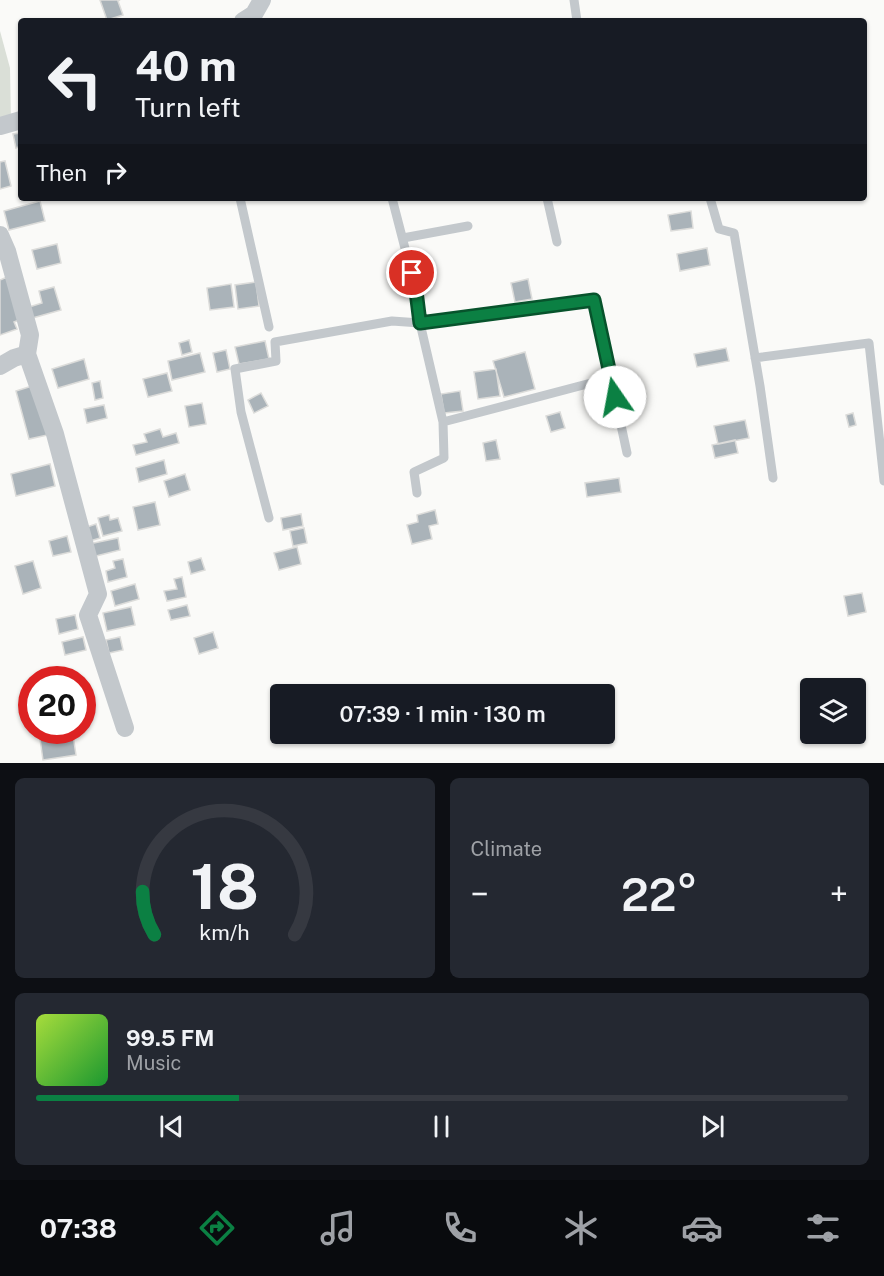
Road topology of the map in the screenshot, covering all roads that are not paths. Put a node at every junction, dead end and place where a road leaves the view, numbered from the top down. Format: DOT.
graph roads {
  1 [pos="262,0"];
  2 [pos="574,0"];
  3 [pos="248,18"];
  4 [pos="577,18"];
  5 [pos="18,121"];
  6 [pos="0,126"];
  7 [pos="241,201"];
  8 [pos="393,201"];
  9 [pos="548,201"];
  10 [pos="711,201"];
  11 [pos="468,226"];
  12 [pos="0,235"];
  13 [pos="403,238"];
  14 [pos="557,242"];
  15 [pos="420,323"];
  16 [pos="269,327"];
  17 [pos="27,354"];
  18 [pos="755,358"];
  19 [pos="0,366"];
  20 [pos="610,378"];
  21 [pos="443,422"];
  22 [pos="627,453"];
  23 [pos="772,478"];
  24 [pos="884,481"];
  25 [pos="417,493"];
  26 [pos="269,518"];
  27 [pos="125,728"];
  1 -- 3 [label="street"];
  2 -- 4 [label="lane"];
  5 -- 6 [label="street"];
  7 -- 16 [label="lane"];
  8 -- 13 [label="lane"];
  9 -- 14 [label="lane"];
  10 -- 18 [label="lane"];
  11 -- 13 [label="lane"];
  12 -- 17 [label="street"];
  13 -- 15 [label="lane"];
  15 -- 20 [label="lane"];
  15 -- 21 [label="lane"];
  15 -- 26 [label="lane"];
  17 -- 19 [label="street"];
  17 -- 27 [label="street"];
  18 -- 23 [label="lane"];
  18 -- 24 [label="lane"];
  20 -- 21 [label="lane"];
  20 -- 22 [label="lane"];
  21 -- 25 [label="lane"];
}
